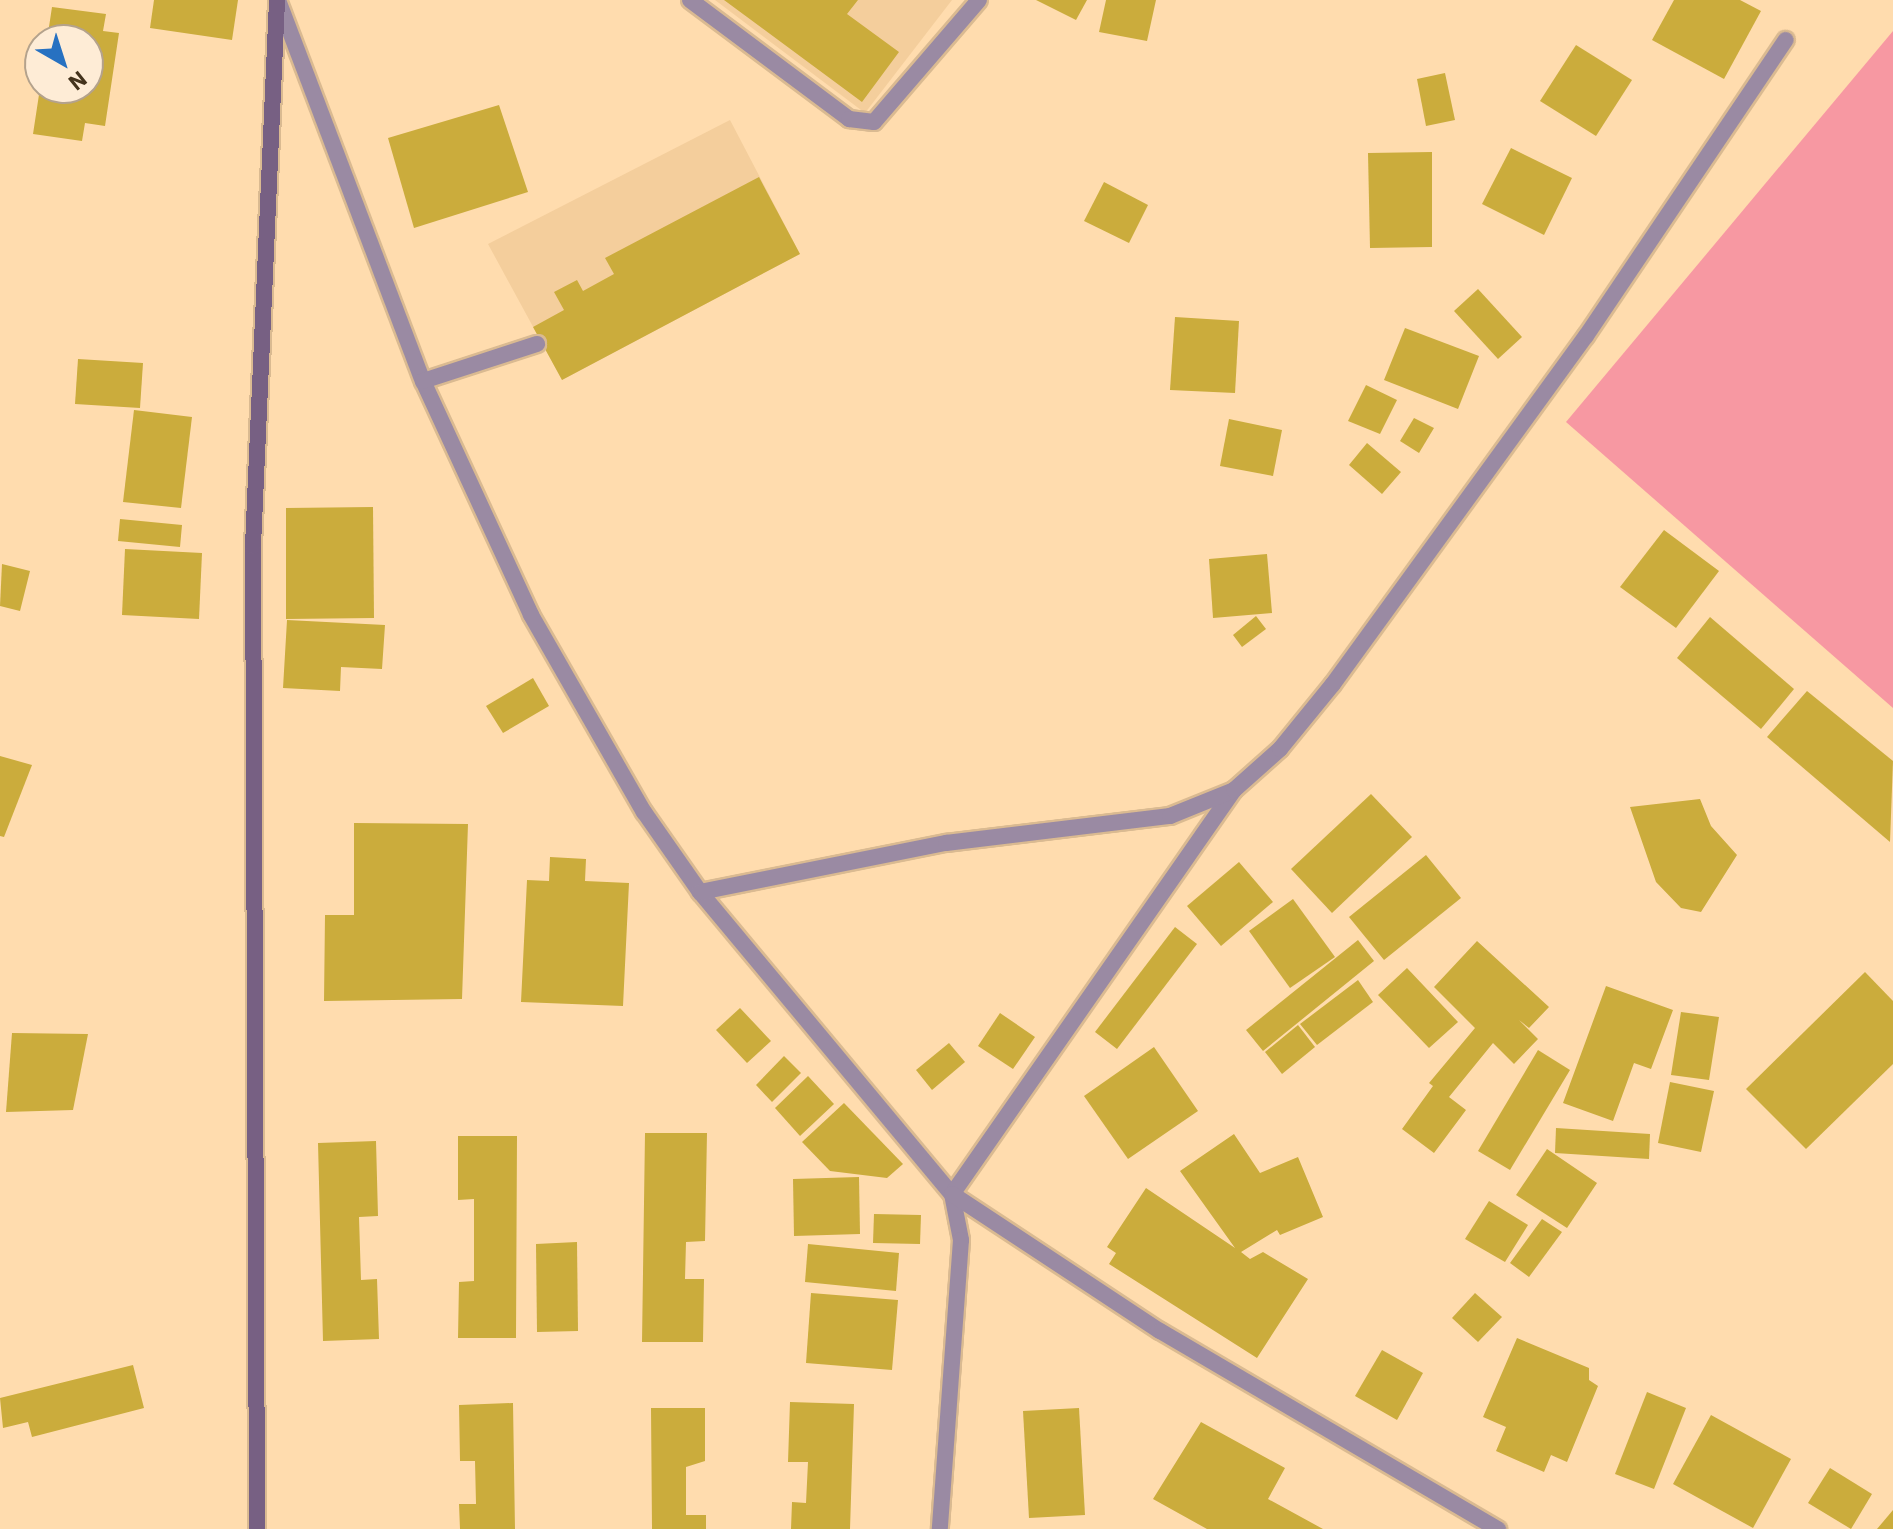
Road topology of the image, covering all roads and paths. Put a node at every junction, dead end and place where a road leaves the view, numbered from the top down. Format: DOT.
graph roads {
  1 [pos="278,0"];
  2 [pos="690,0"];
  3 [pos="979,0"];
  4 [pos="1786,40"];
  5 [pos="537,344"];
  6 [pos="423,381"];
  7 [pos="1234,790"];
  8 [pos="700,892"];
  9 [pos="952,1194"];
  10 [pos="257,1529"];
  11 [pos="940,1529"];
  12 [pos="1498,1529"];
  1 -- 6 [label="street"];
  1 -- 10 [label="street"];
  2 -- 3 [label="street"];
  4 -- 7 [label="street"];
  5 -- 6 [label="street"];
  6 -- 8 [label="street"];
  7 -- 8 [label="street"];
  7 -- 9 [label="street"];
  8 -- 9 [label="street"];
  9 -- 11 [label="street"];
  9 -- 12 [label="street"];
}
